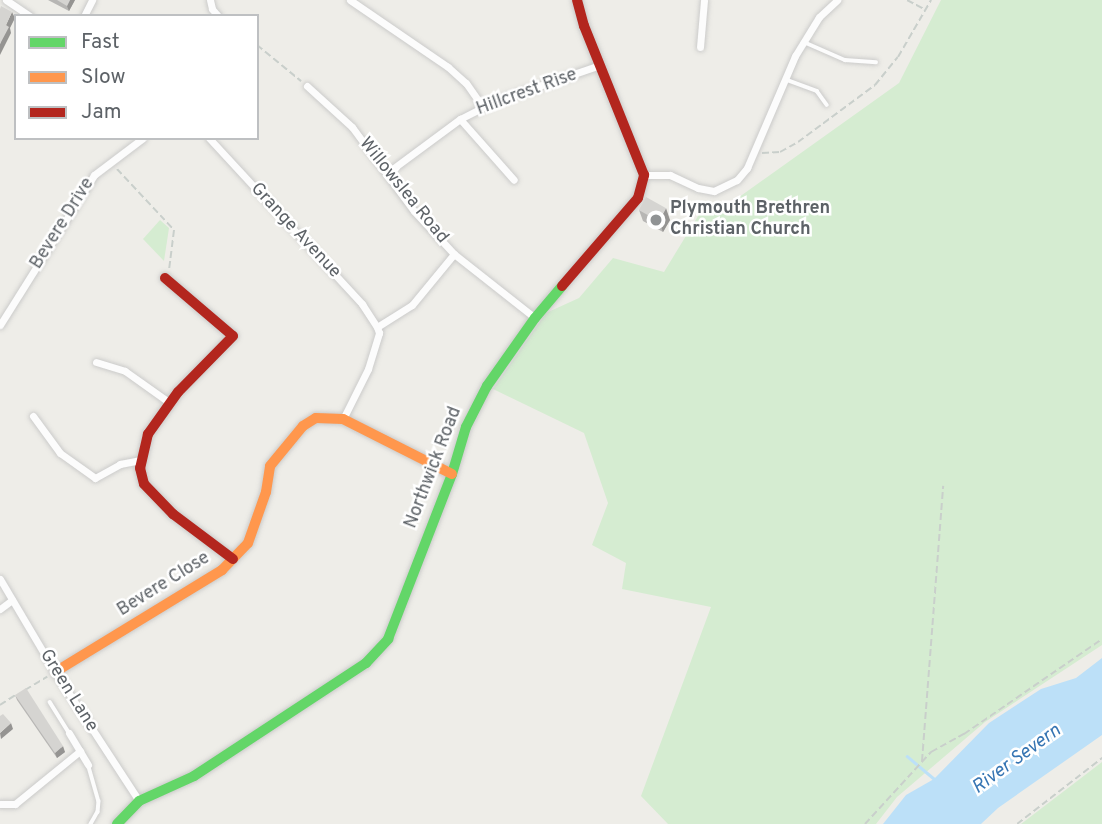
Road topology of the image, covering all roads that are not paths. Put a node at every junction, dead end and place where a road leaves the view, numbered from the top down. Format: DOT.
graph roads {
  1 [pos="6,0"];
  2 [pos="350,0"];
  3 [pos="577,0"];
  4 [pos="704,0"];
  5 [pos="837,0"];
  6 [pos="27,14"];
  7 [pos="804,42"];
  8 [pos="700,47"];
  9 [pos="876,62"];
  10 [pos="600,65"];
  11 [pos="785,79"];
  12 [pos="307,86"];
  13 [pos="827,105"];
  14 [pos="483,107"];
  15 [pos="460,118"];
  16 [pos="140,140"];
  17 [pos="211,140"];
  18 [pos="387,173"];
  19 [pos="644,175"];
  20 [pos="514,180"];
  21 [pos="454,254"];
  22 [pos="165,278"];
  23 [pos="535,318"];
  24 [pos="0,325"];
  25 [pos="377,327"];
  26 [pos="96,362"];
  27 [pos="170,403"];
  28 [pos="33,416"];
  29 [pos="343,419"];
  30 [pos="141,460"];
  31 [pos="452,474"];
  32 [pos="233,559"];
  33 [pos="0,579"];
  34 [pos="12,600"];
  35 [pos="0,608"];
  36 [pos="55,672"];
  37 [pos="50,702"];
  38 [pos="69,733"];
  39 [pos="80,751"];
  40 [pos="88,765"];
  41 [pos="139,801"];
  42 [pos="0,804"];
  43 [pos="91,824"];
  44 [pos="117,824"];
  1 -- 6 [label="street"];
  2 -- 14 [label="street"];
  3 -- 10 [label="street"];
  4 -- 8 [label="street"];
  5 -- 7 [label="street"];
  7 -- 9 [label="lane"];
  7 -- 11 [label="street"];
  10 -- 14 [label="street, Hillcrest Rise"];
  10 -- 19 [label="street"];
  11 -- 13 [label="lane"];
  11 -- 19 [label="street"];
  12 -- 18 [label="street, Willowslea Road"];
  14 -- 15 [label="street, Hillcrest Rise"];
  15 -- 18 [label="street, Hillcrest Rise"];
  15 -- 20 [label="street"];
  16 -- 24 [label="street, Bevere Drive"];
  17 -- 25 [label="street, Grange Avenue"];
  18 -- 21 [label="street, Willowslea Road"];
  19 -- 23 [label="street, Northwick Road"];
  21 -- 23 [label="street, Willowslea Road"];
  21 -- 25 [label="street"];
  22 -- 27 [label="street"];
  23 -- 31 [label="street, Northwick Road"];
  25 -- 29 [label="street"];
  26 -- 27 [label="street"];
  27 -- 30 [label="street"];
  28 -- 30 [label="street"];
  29 -- 31 [label="street"];
  29 -- 32 [label="street, Bevere Close"];
  30 -- 32 [label="street"];
  31 -- 41 [label="street, Northwick Road"];
  32 -- 36 [label="street, Bevere Close"];
  33 -- 34 [label="street, Green Lane"];
  34 -- 35 [label="street"];
  34 -- 36 [label="street, Green Lane"];
  36 -- 41 [label="street, Green Lane"];
  37 -- 38 [label="lane"];
  38 -- 39 [label="street"];
  39 -- 40 [label="street"];
  39 -- 42 [label="street"];
  40 -- 43 [label="lane"];
  41 -- 44 [label="street, Northwick Road"];
}
